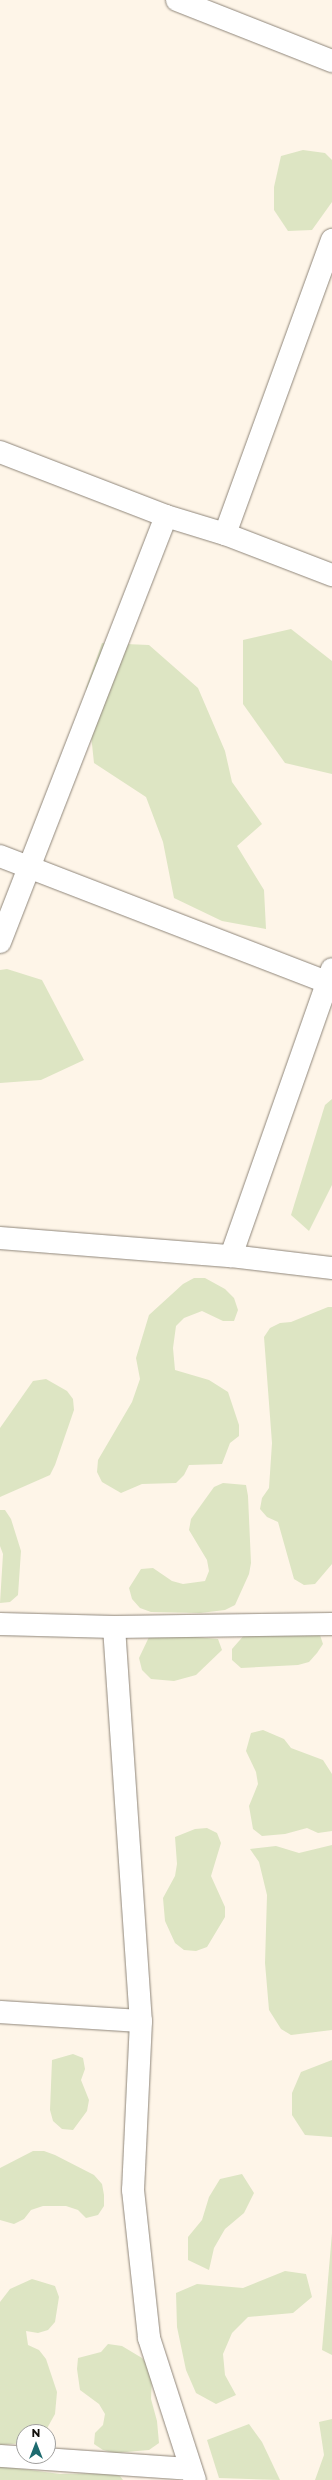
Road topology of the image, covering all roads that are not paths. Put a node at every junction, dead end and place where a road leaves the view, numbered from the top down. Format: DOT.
graph roads {
  1 [pos="177,0"];
  2 [pos="332,61"];
  3 [pos="332,240"];
  4 [pos="0,452"];
  5 [pos="166,516"];
  6 [pos="225,534"];
  7 [pos="332,575"];
  8 [pos="0,856"];
  9 [pos="29,867"];
  10 [pos="0,942"];
  11 [pos="329,975"];
  12 [pos="0,1238"];
  13 [pos="231,1256"];
  14 [pos="332,1268"];
  15 [pos="0,1624"];
  16 [pos="332,1624"];
  17 [pos="114,1627"];
  18 [pos="0,2012"];
  19 [pos="141,2021"];
  20 [pos="0,2456"];
  21 [pos="192,2474"];
  1 -- 2 [label="street"];
  3 -- 6 [label="street"];
  4 -- 5 [label="street"];
  5 -- 6 [label="street"];
  5 -- 9 [label="street"];
  6 -- 7 [label="street"];
  8 -- 9 [label="street"];
  9 -- 10 [label="street"];
  9 -- 11 [label="street"];
  11 -- 13 [label="street"];
  12 -- 13 [label="street"];
  13 -- 14 [label="street"];
  15 -- 17 [label="street"];
  16 -- 17 [label="street"];
  17 -- 19 [label="street"];
  18 -- 19 [label="street"];
  19 -- 21 [label="street"];
  20 -- 21 [label="street"];
}
